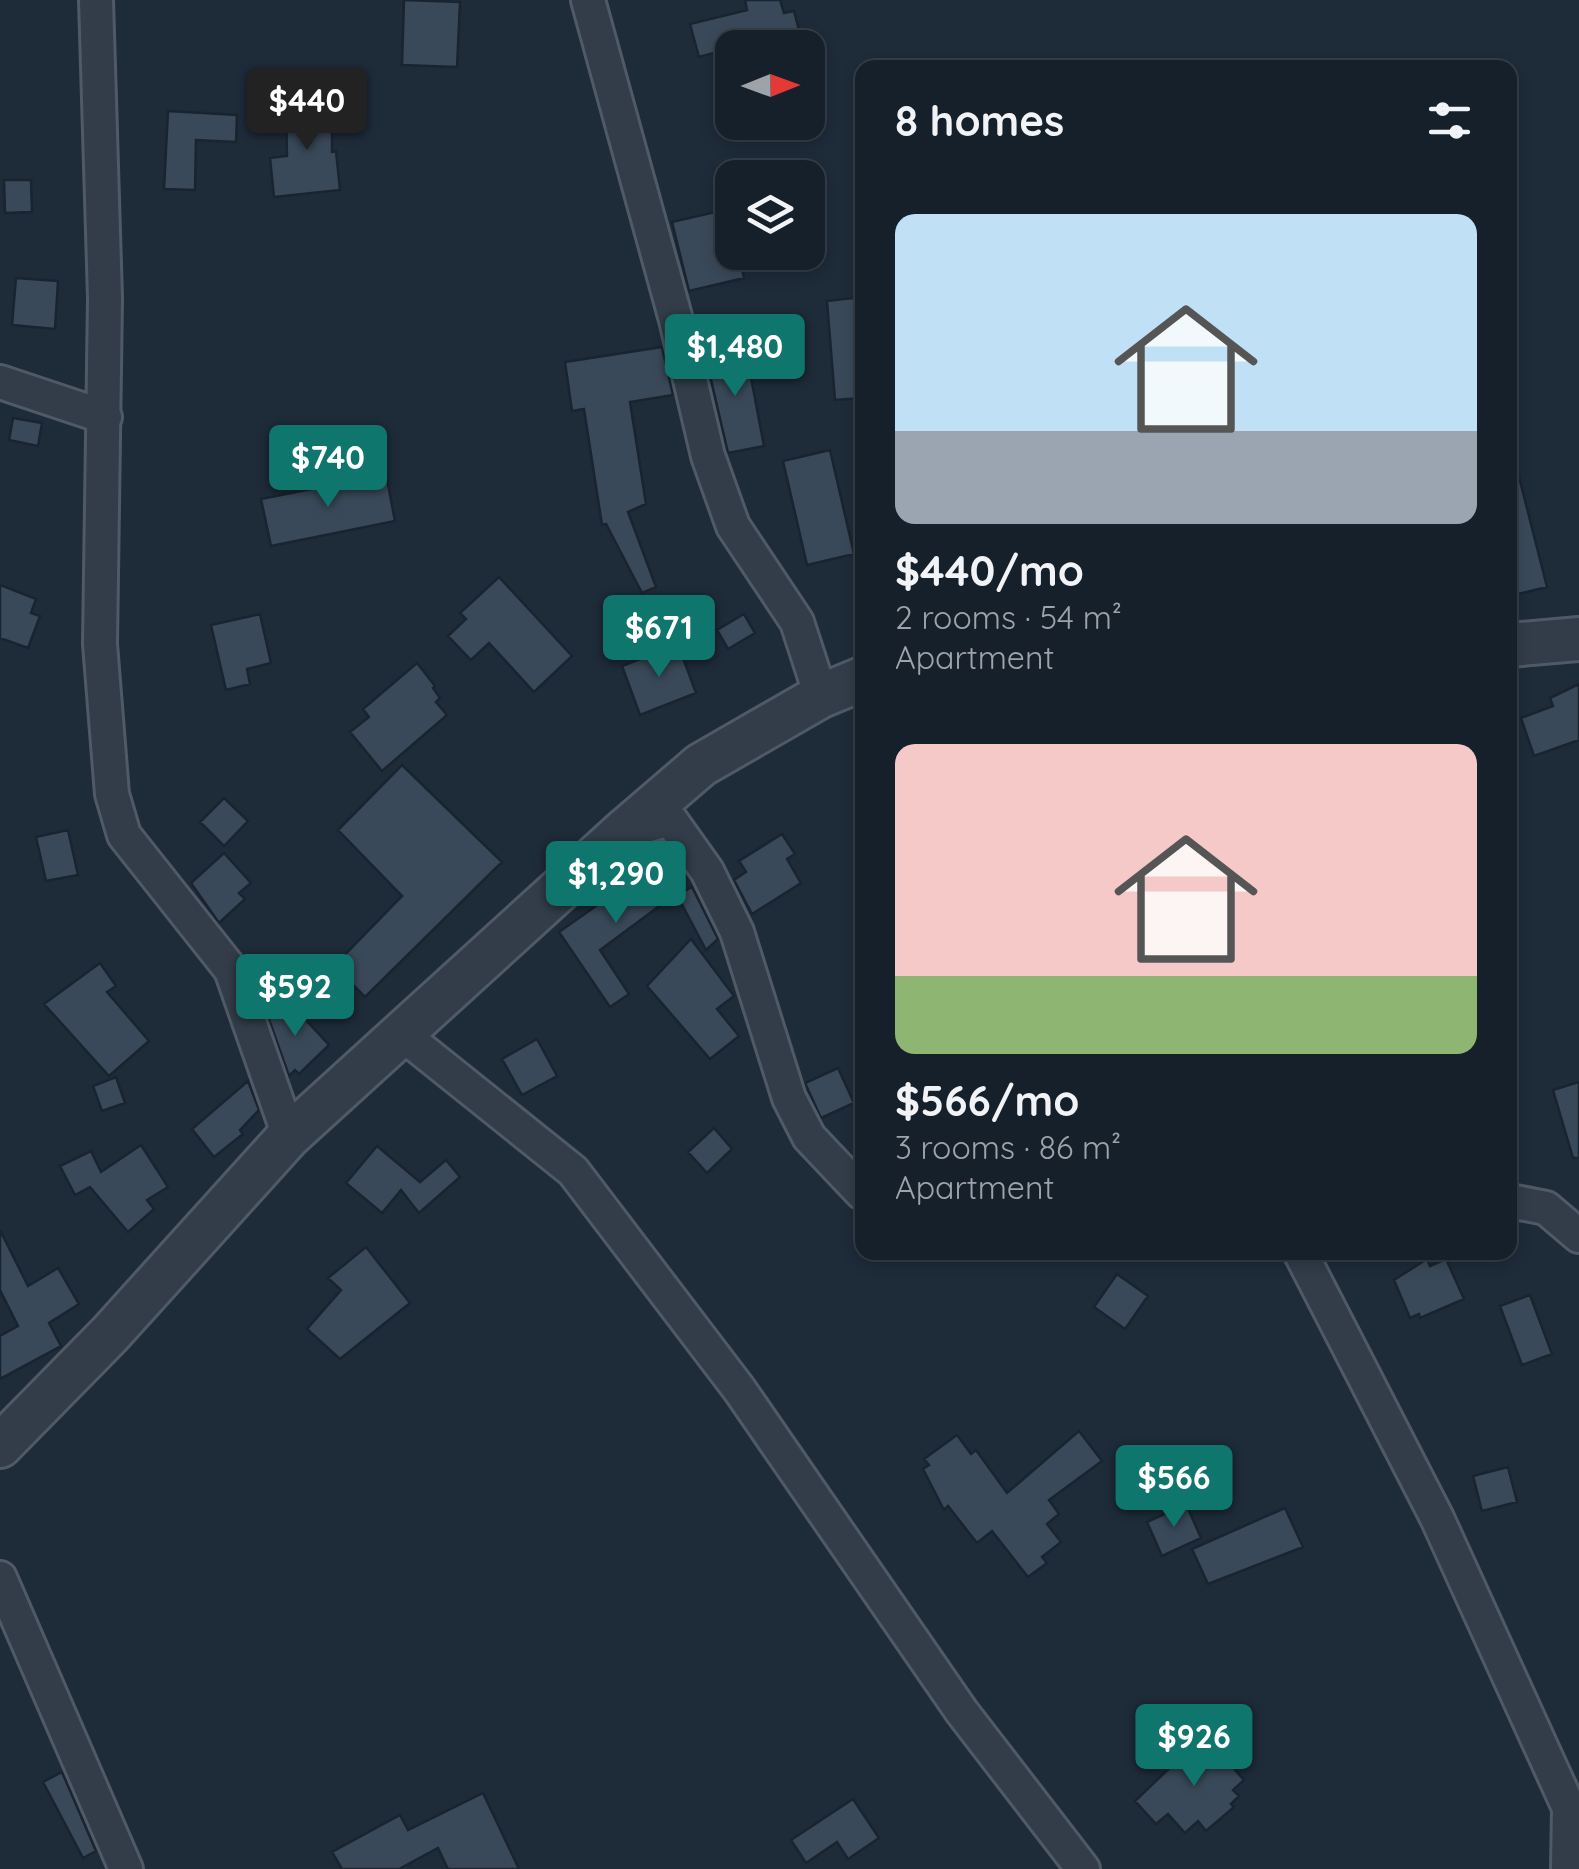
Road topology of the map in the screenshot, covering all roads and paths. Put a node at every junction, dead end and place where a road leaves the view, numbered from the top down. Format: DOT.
graph roads {
  1 [pos="96,0"];
  2 [pos="588,0"];
  3 [pos="0,382"];
  4 [pos="105,417"];
  5 [pos="1579,639"];
  6 [pos="1517,644"];
  7 [pos="855,682"];
  8 [pos="821,696"];
  9 [pos="623,832"];
  10 [pos="402,1034"];
  11 [pos="289,1136"];
  12 [pos="855,1185"];
  13 [pos="1517,1202"];
  14 [pos="1579,1236"];
  15 [pos="1304,1260"];
  16 [pos="0,1446"];
  17 [pos="0,1578"];
  18 [pos="126,1869"];
  19 [pos="1083,1869"];
  20 [pos="1568,1869"];
  1 -- 4 [label="street"];
  2 -- 8 [label="street"];
  3 -- 4 [label="street"];
  4 -- 11 [label="street"];
  5 -- 6 [label="street"];
  7 -- 8 [label="street"];
  8 -- 9 [label="street"];
  9 -- 10 [label="street"];
  9 -- 12 [label="street"];
  10 -- 11 [label="street"];
  10 -- 19 [label="street"];
  11 -- 16 [label="street"];
  13 -- 14 [label="street"];
  15 -- 20 [label="street"];
  17 -- 18 [label="street"];
}
